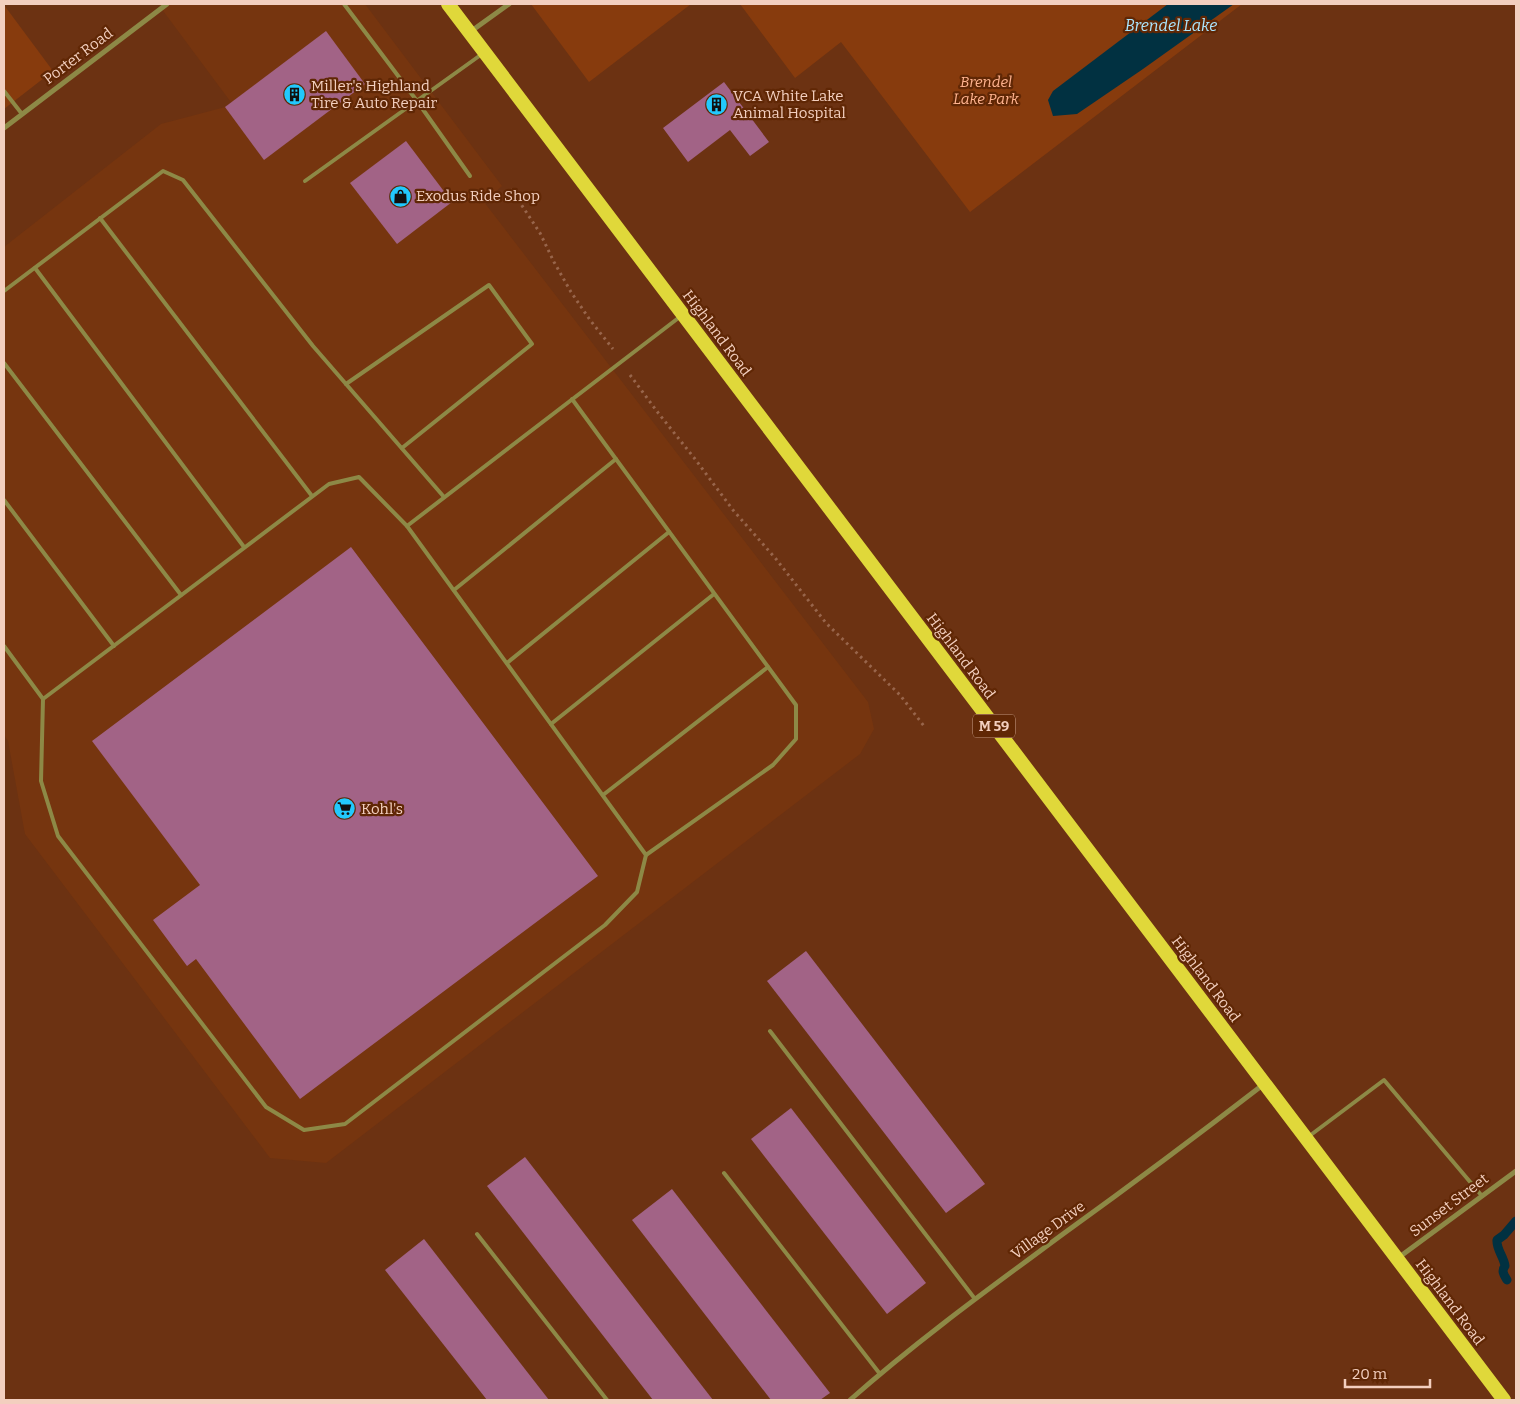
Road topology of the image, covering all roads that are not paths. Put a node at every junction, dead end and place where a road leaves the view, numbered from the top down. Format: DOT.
graph roads {
  1 [pos="167,4"];
  2 [pos="344,4"];
  3 [pos="448,4"];
  4 [pos="509,4"];
  5 [pos="469,33"];
  6 [pos="484,52"];
  7 [pos="4,91"];
  8 [pos="417,101"];
  9 [pos="22,114"];
  10 [pos="4,128"];
  11 [pos="470,176"];
  12 [pos="305,181"];
  13 [pos="100,218"];
  14 [pos="35,268"];
  15 [pos="4,291"];
  16 [pos="683,314"];
  17 [pos="4,363"];
  18 [pos="346,384"];
  19 [pos="572,399"];
  20 [pos="402,448"];
  21 [pos="616,459"];
  22 [pos="312,496"];
  23 [pos="444,497"];
  24 [pos="4,500"];
  25 [pos="6,507"];
  26 [pos="407,526"];
  27 [pos="670,532"];
  28 [pos="244,547"];
  29 [pos="454,590"];
  30 [pos="714,594"];
  31 [pos="181,595"];
  32 [pos="4,646"];
  33 [pos="114,646"];
  34 [pos="507,663"];
  35 [pos="768,667"];
  36 [pos="43,699"];
  37 [pos="552,724"];
  38 [pos="603,795"];
  39 [pos="646,855"];
  40 [pos="770,1031"];
  41 [pos="1264,1083"];
  42 [pos="1306,1139"];
  43 [pos="1516,1171"];
  44 [pos="724,1173"];
  45 [pos="1482,1196"];
  46 [pos="477,1234"];
  47 [pos="1397,1260"];
  48 [pos="975,1299"];
  49 [pos="880,1374"];
  50 [pos="607,1400"];
  51 [pos="850,1400"];
  52 [pos="1504,1400"];
  1 -- 9 [label="street, Porter Road"];
  2 -- 8 [label="lane"];
  3 -- 5 [label="highway, Highland Road / M 59"];
  4 -- 5 [label="street"];
  5 -- 6 [label="highway, Highland Road / M 59"];
  6 -- 8 [label="lane"];
  6 -- 16 [label="highway, Highland Road / M 59"];
  7 -- 9 [label="lane"];
  8 -- 11 [label="lane"];
  8 -- 12 [label="lane"];
  9 -- 10 [label="street, Porter Road"];
  13 -- 14 [label="lane"];
  13 -- 18 [label="lane"];
  13 -- 22 [label="lane"];
  14 -- 15 [label="lane"];
  14 -- 28 [label="lane"];
  16 -- 19 [label="lane"];
  16 -- 41 [label="highway, Highland Road / M 59"];
  17 -- 31 [label="lane"];
  18 -- 20 [label="lane"];
  18 -- 20 [label="lane"];
  19 -- 21 [label="lane"];
  19 -- 23 [label="lane"];
  20 -- 23 [label="lane"];
  21 -- 27 [label="lane"];
  21 -- 29 [label="lane"];
  22 -- 26 [label="lane"];
  22 -- 28 [label="lane"];
  23 -- 26 [label="lane"];
  24 -- 25 [label="lane"];
  25 -- 33 [label="lane"];
  26 -- 29 [label="lane"];
  27 -- 30 [label="lane"];
  27 -- 34 [label="lane"];
  28 -- 31 [label="lane"];
  29 -- 34 [label="lane"];
  30 -- 35 [label="lane"];
  30 -- 37 [label="lane"];
  31 -- 33 [label="lane"];
  32 -- 36 [label="lane"];
  33 -- 36 [label="lane"];
  34 -- 37 [label="lane"];
  35 -- 38 [label="lane"];
  35 -- 39 [label="lane"];
  36 -- 39 [label="lane"];
  37 -- 38 [label="lane"];
  38 -- 39 [label="lane"];
  40 -- 48 [label="lane"];
  41 -- 42 [label="highway, Highland Road / M 59"];
  41 -- 48 [label="street, Village Drive"];
  42 -- 45 [label="lane"];
  42 -- 47 [label="highway, Highland Road / M 59"];
  43 -- 45 [label="street, Sunset Street"];
  44 -- 49 [label="lane"];
  45 -- 47 [label="street, Sunset Street"];
  46 -- 50 [label="lane"];
  47 -- 52 [label="highway, Highland Road / M 59"];
  48 -- 49 [label="street, Village Drive"];
  49 -- 51 [label="street, Village Drive"];
}
